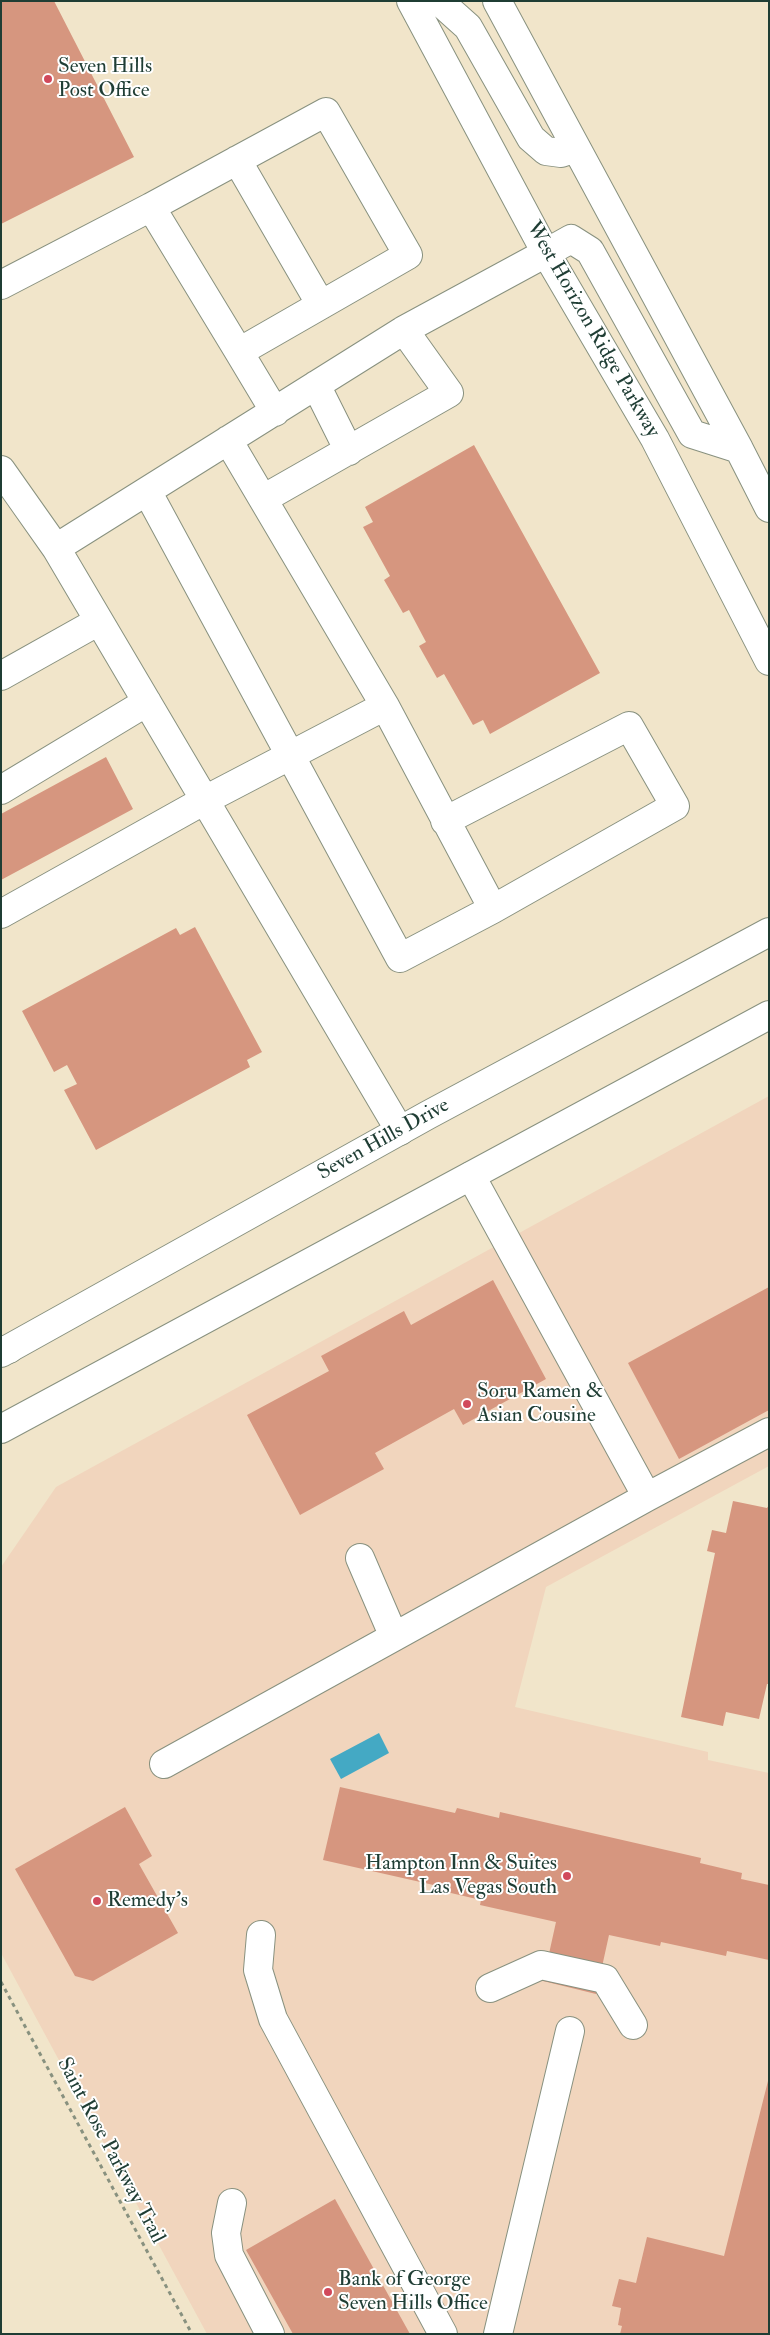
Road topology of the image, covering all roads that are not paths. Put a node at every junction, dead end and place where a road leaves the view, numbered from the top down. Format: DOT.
graph roads {
  1 [pos="411,1"];
  2 [pos="439,1"];
  3 [pos="496,1"];
  4 [pos="576,148"];
  5 [pos="237,160"];
  6 [pos="151,207"];
  7 [pos="546,253"];
  8 [pos="1,285"];
  9 [pos="321,305"];
  10 [pos="404,330"];
  11 [pos="239,352"];
  12 [pos="316,385"];
  13 [pos="274,412"];
  14 [pos="228,440"];
  15 [pos="739,449"];
  16 [pos="349,451"];
  17 [pos="1,470"];
  18 [pos="147,491"];
  19 [pos="263,499"];
  20 [pos="769,508"];
  21 [pos="56,548"];
  22 [pos="99,621"];
  23 [pos="769,661"];
  24 [pos="1,676"];
  25 [pos="147,702"];
  26 [pos="385,706"];
  27 [pos="290,756"];
  28 [pos="1,790"];
  29 [pos="205,800"];
  30 [pos="446,821"];
  31 [pos="493,909"];
  32 [pos="1,914"];
  33 [pos="769,932"];
  34 [pos="769,1015"];
  35 [pos="400,1130"];
  36 [pos="471,1176"];
  37 [pos="4,1351"];
  38 [pos="1,1429"];
  39 [pos="769,1432"];
  40 [pos="647,1497"];
  41 [pos="360,1558"];
  42 [pos="394,1637"];
  43 [pos="164,1764"];
  44 [pos="261,1935"];
  45 [pos="490,1988"];
  46 [pos="633,2025"];
  47 [pos="570,2031"];
  48 [pos="232,2202"];
  49 [pos="270,2334"];
  50 [pos="443,2334"];
  51 [pos="498,2334"];
  1 -- 7 [label="main road, West Horizon Ridge Parkway"];
  2 -- 4 [label="main road"];
  3 -- 4 [label="main road"];
  4 -- 15 [label="main road"];
  5 -- 6 [label="main road"];
  5 -- 9 [label="main road"];
  5 -- 9 [label="main road"];
  6 -- 8 [label="main road"];
  6 -- 11 [label="main road"];
  7 -- 10 [label="main road"];
  7 -- 15 [label="main road"];
  7 -- 23 [label="main road, West Horizon Ridge Parkway"];
  9 -- 11 [label="main road"];
  10 -- 12 [label="main road"];
  10 -- 16 [label="main road"];
  11 -- 13 [label="main road"];
  12 -- 13 [label="main road"];
  12 -- 16 [label="main road"];
  13 -- 14 [label="main road"];
  14 -- 18 [label="main road"];
  14 -- 19 [label="main road"];
  15 -- 20 [label="main road"];
  16 -- 19 [label="main road"];
  17 -- 21 [label="main road"];
  18 -- 21 [label="main road"];
  18 -- 27 [label="main road"];
  19 -- 26 [label="main road"];
  21 -- 22 [label="main road"];
  22 -- 24 [label="main road"];
  22 -- 25 [label="main road"];
  25 -- 28 [label="main road"];
  25 -- 29 [label="main road"];
  26 -- 27 [label="main road"];
  26 -- 30 [label="main road"];
  27 -- 29 [label="main road"];
  27 -- 31 [label="main road"];
  29 -- 32 [label="main road"];
  29 -- 35 [label="main road"];
  30 -- 31 [label="main road"];
  30 -- 31 [label="main road"];
  33 -- 35 [label="main road, Seven Hills Drive"];
  34 -- 36 [label="main road"];
  35 -- 37 [label="main road, Seven Hills Drive"];
  36 -- 38 [label="main road"];
  36 -- 40 [label="main road"];
  39 -- 40 [label="main road"];
  40 -- 42 [label="main road"];
  41 -- 42 [label="main road"];
  42 -- 43 [label="main road"];
  44 -- 50 [label="main road"];
  45 -- 46 [label="main road"];
  47 -- 51 [label="main road"];
  48 -- 49 [label="main road"];
}
